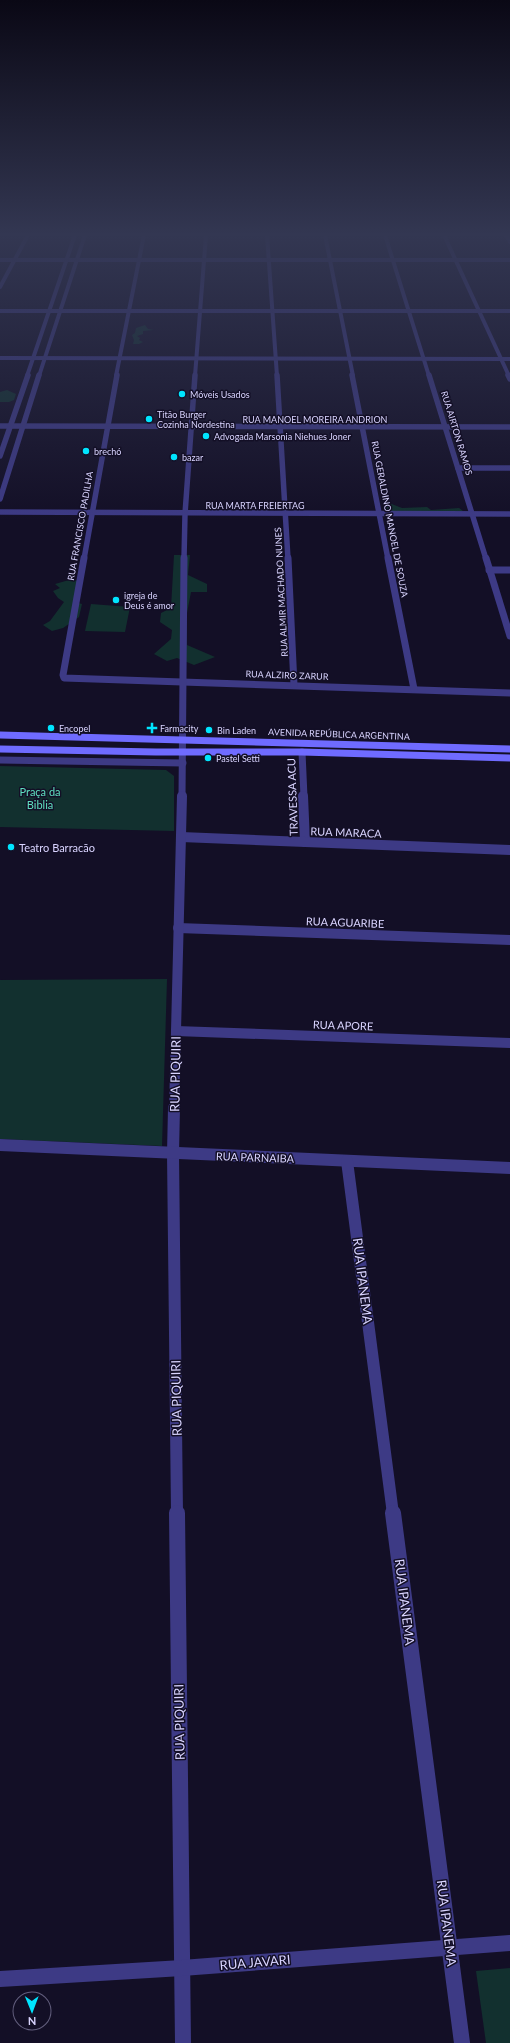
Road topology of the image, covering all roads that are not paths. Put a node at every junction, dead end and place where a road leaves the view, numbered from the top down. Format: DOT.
graph roads {
  1 [pos="42,330"];
  2 [pos="53,330"];
  3 [pos="125,330"];
  4 [pos="199,330"];
  5 [pos="274,330"];
  6 [pos="344,330"];
  7 [pos="416,330"];
  8 [pos="488,330"];
  9 [pos="0,358"];
  10 [pos="34,358"];
  11 [pos="45,358"];
  12 [pos="120,358"];
  13 [pos="198,359"];
  14 [pos="276,359"];
  15 [pos="350,359"];
  16 [pos="424,359"];
  17 [pos="501,359"];
  18 [pos="510,359"];
  19 [pos="510,379"];
  20 [pos="0,426"];
  21 [pos="10,426"];
  22 [pos="23,426"];
  23 [pos="108,426"];
  24 [pos="193,427"];
  25 [pos="280,427"];
  26 [pos="364,427"];
  27 [pos="446,427"];
  28 [pos="510,427"];
  29 [pos="0,456"];
  30 [pos="458,468"];
  31 [pos="510,468"];
  32 [pos="0,500"];
  33 [pos="0,512"];
  34 [pos="91,512"];
  35 [pos="185,514"];
  36 [pos="286,514"];
  37 [pos="380,514"];
  38 [pos="472,514"];
  39 [pos="510,514"];
  40 [pos="489,570"];
  41 [pos="510,570"];
  42 [pos="510,634"];
  43 [pos="64,678"];
  44 [pos="182,682"];
  45 [pos="294,684"];
  46 [pos="414,689"];
  47 [pos="510,693"];
  48 [pos="0,735"];
  49 [pos="0,749"];
  50 [pos="510,749"];
  51 [pos="183,752"];
  52 [pos="302,752"];
  53 [pos="510,758"];
  54 [pos="0,760"];
  55 [pos="181,837"];
  56 [pos="305,842"];
  57 [pos="510,850"];
  58 [pos="178,928"];
  59 [pos="510,940"];
  60 [pos="176,1030"];
  61 [pos="510,1043"];
  62 [pos="0,1148"];
  63 [pos="173,1153"];
  64 [pos="347,1161"];
  65 [pos="510,1168"];
  66 [pos="510,1943"];
  67 [pos="450,1946"];
  68 [pos="182,1968"];
  69 [pos="0,1979"];
  70 [pos="183,2043"];
  71 [pos="462,2043"];
  1 -- 10 [label="street"];
  2 -- 11 [label="street"];
  3 -- 12 [label="street, RUA FRANCISCO PADILHA"];
  4 -- 13 [label="street, RUA PIQUIRI"];
  5 -- 14 [label="street, RUA ALMIR MACHADO NUNES"];
  6 -- 15 [label="street, RUA GERALDINO MANOEL DE SOUZA"];
  7 -- 16 [label="street, RUA AIRTON RAMOS"];
  8 -- 17 [label="street"];
  9 -- 10 [label="street"];
  10 -- 11 [label="street"];
  10 -- 21 [label="street"];
  11 -- 12 [label="street"];
  11 -- 22 [label="street"];
  12 -- 13 [label="street"];
  12 -- 23 [label="street, RUA FRANCISCO PADILHA"];
  13 -- 14 [label="street"];
  13 -- 24 [label="street, RUA PIQUIRI"];
  14 -- 15 [label="street"];
  14 -- 25 [label="street, RUA ALMIR MACHADO NUNES"];
  15 -- 16 [label="street"];
  15 -- 26 [label="street, RUA GERALDINO MANOEL DE SOUZA"];
  16 -- 17 [label="street"];
  16 -- 27 [label="street, RUA AIRTON RAMOS"];
  17 -- 18 [label="street"];
  17 -- 19 [label="street"];
  20 -- 21 [label="street, RUA MANOEL MOREIRA ANDRION"];
  21 -- 22 [label="street, RUA MANOEL MOREIRA ANDRION"];
  21 -- 29 [label="street"];
  22 -- 23 [label="street, RUA MANOEL MOREIRA ANDRION"];
  22 -- 32 [label="street"];
  23 -- 24 [label="street, RUA MANOEL MOREIRA ANDRION"];
  23 -- 34 [label="street, RUA FRANCISCO PADILHA"];
  24 -- 25 [label="street, RUA MANOEL MOREIRA ANDRION"];
  24 -- 35 [label="street, RUA PIQUIRI"];
  25 -- 26 [label="street, RUA MANOEL MOREIRA ANDRION"];
  25 -- 36 [label="street, RUA ALMIR MACHADO NUNES"];
  26 -- 27 [label="street, RUA MANOEL MOREIRA ANDRION"];
  26 -- 37 [label="street, RUA GERALDINO MANOEL DE SOUZA"];
  27 -- 28 [label="street, RUA MANOEL MOREIRA ANDRION"];
  27 -- 30 [label="street, RUA AIRTON RAMOS"];
  30 -- 31 [label="street"];
  30 -- 38 [label="street, RUA AIRTON RAMOS"];
  33 -- 34 [label="street, RUA MARTA FREIERTAG"];
  34 -- 35 [label="street, RUA MARTA FREIERTAG"];
  34 -- 43 [label="street, RUA FRANCISCO PADILHA"];
  35 -- 36 [label="street, RUA MARTA FREIERTAG"];
  35 -- 44 [label="street, RUA PIQUIRI"];
  36 -- 37 [label="street, RUA MARTA FREIERTAG"];
  36 -- 45 [label="street, RUA ALMIR MACHADO NUNES"];
  37 -- 38 [label="street, RUA MARTA FREIERTAG"];
  37 -- 46 [label="street, RUA GERALDINO MANOEL DE SOUZA"];
  38 -- 39 [label="street, RUA MARTA FREIERTAG"];
  38 -- 40 [label="street, RUA AIRTON RAMOS"];
  40 -- 41 [label="street"];
  40 -- 42 [label="street, RUA AIRTON RAMOS"];
  43 -- 44 [label="street, RUA ALZIRO ZARUR"];
  44 -- 45 [label="street, RUA ALZIRO ZARUR"];
  44 -- 51 [label="street, RUA PIQUIRI"];
  45 -- 46 [label="street, RUA ALZIRO ZARUR"];
  46 -- 47 [label="street, RUA ALZIRO ZARUR"];
  48 -- 51 [label="main road, AVENIDA REPÚBLICA ARGENTINA"];
  49 -- 51 [label="main road, AVENIDA REPÚBLICA ARGENTINA"];
  50 -- 51 [label="main road, AVENIDA REPÚBLICA ARGENTINA"];
  51 -- 52 [label="main road, AVENIDA REPÚBLICA ARGENTINA"];
  51 -- 54 [label="street, AVENIDA REPÚBLICA ARGENTINA"];
  51 -- 55 [label="street, RUA PIQUIRI"];
  52 -- 53 [label="main road, AVENIDA REPÚBLICA ARGENTINA"];
  52 -- 56 [label="street, TRAVESSA ACU"];
  55 -- 56 [label="street, RUA MARACA"];
  55 -- 58 [label="street, RUA PIQUIRI"];
  56 -- 57 [label="street, RUA MARACA"];
  58 -- 59 [label="street, RUA AGUARIBE"];
  58 -- 60 [label="street, RUA PIQUIRI"];
  60 -- 61 [label="street, RUA APORE"];
  60 -- 63 [label="street, RUA PIQUIRI"];
  62 -- 63 [label="street, RUA PARNAIBA"];
  63 -- 64 [label="street, RUA PARNAIBA"];
  63 -- 68 [label="street, RUA PIQUIRI"];
  64 -- 65 [label="street, RUA PARNAIBA"];
  64 -- 67 [label="street, RUA IPANEMA"];
  66 -- 67 [label="street, RUA JAVARI"];
  67 -- 68 [label="street, RUA JAVARI"];
  67 -- 71 [label="street, RUA IPANEMA"];
  68 -- 69 [label="street, RUA JAVARI"];
  68 -- 70 [label="street, RUA PIQUIRI"];
}
